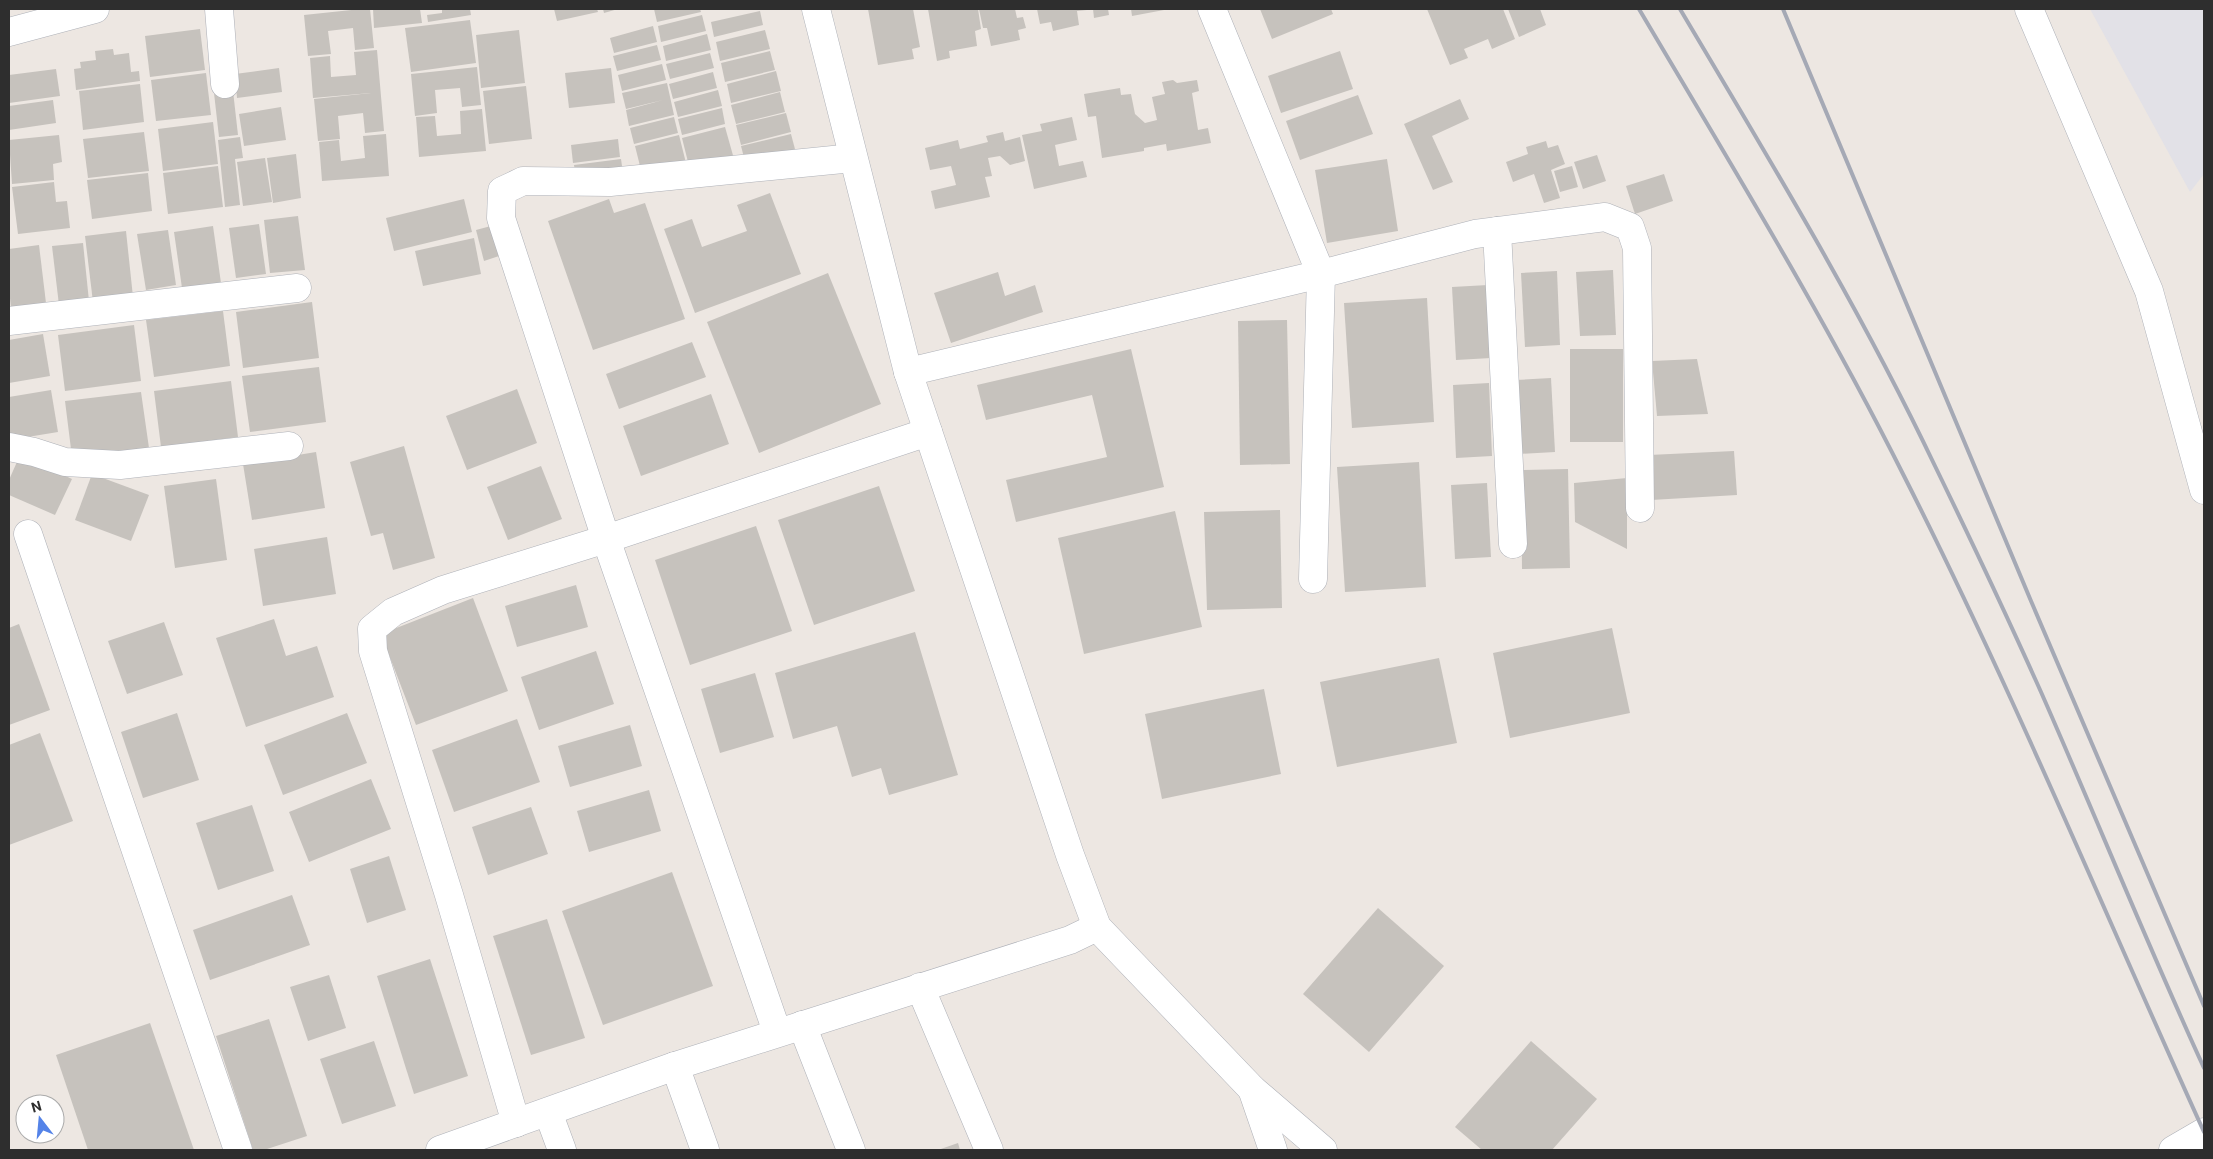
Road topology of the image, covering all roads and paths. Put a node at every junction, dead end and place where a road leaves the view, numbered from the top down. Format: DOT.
graph roads {
  1 [pos="95,9"];
  2 [pos="219,9"];
  3 [pos="816,9"];
  4 [pos="1212,9"];
  5 [pos="2029,9"];
  6 [pos="9,32"];
  7 [pos="224,84"];
  8 [pos="853,158"];
  9 [pos="1497,231"];
  10 [pos="1321,274"];
  11 [pos="297,288"];
  12 [pos="9,321"];
  13 [pos="908,372"];
  14 [pos="928,432"];
  15 [pos="289,446"];
  16 [pos="9,447"];
  17 [pos="2204,490"];
  18 [pos="1640,508"];
  19 [pos="28,534"];
  20 [pos="606,539"];
  21 [pos="1513,544"];
  22 [pos="1313,579"];
  23 [pos="1097,927"];
  24 [pos="920,987"];
  25 [pos="790,1028"];
  26 [pos="675,1066"];
  27 [pos="1252,1089"];
  28 [pos="548,1112"];
  29 [pos="516,1123"];
  30 [pos="2204,1132"];
  31 [pos="238,1150"];
  32 [pos="440,1150"];
  33 [pos="562,1150"];
  34 [pos="705,1150"];
  35 [pos="851,1150"];
  36 [pos="990,1150"];
  37 [pos="1273,1150"];
  38 [pos="1323,1150"];
  39 [pos="2173,1150"];
  1 -- 6 [label="street"];
  2 -- 7 [label="street"];
  3 -- 8 [label="street"];
  4 -- 10 [label="street"];
  5 -- 17 [label="street"];
  8 -- 13 [label="street"];
  8 -- 20 [label="street"];
  9 -- 10 [label="street"];
  9 -- 18 [label="street"];
  9 -- 21 [label="street"];
  10 -- 13 [label="street"];
  10 -- 22 [label="street"];
  11 -- 12 [label="street"];
  13 -- 14 [label="street"];
  14 -- 20 [label="street"];
  14 -- 23 [label="street"];
  15 -- 16 [label="street"];
  19 -- 31 [label="street"];
  20 -- 25 [label="street"];
  20 -- 29 [label="street"];
  23 -- 24 [label="street"];
  23 -- 27 [label="street"];
  24 -- 25 [label="street"];
  24 -- 36 [label="street"];
  25 -- 26 [label="street"];
  25 -- 35 [label="street"];
  26 -- 28 [label="street"];
  26 -- 34 [label="street"];
  27 -- 37 [label="street"];
  27 -- 38 [label="street"];
  28 -- 29 [label="street"];
  28 -- 33 [label="street"];
  29 -- 32 [label="street"];
  30 -- 39 [label="street"];
}
